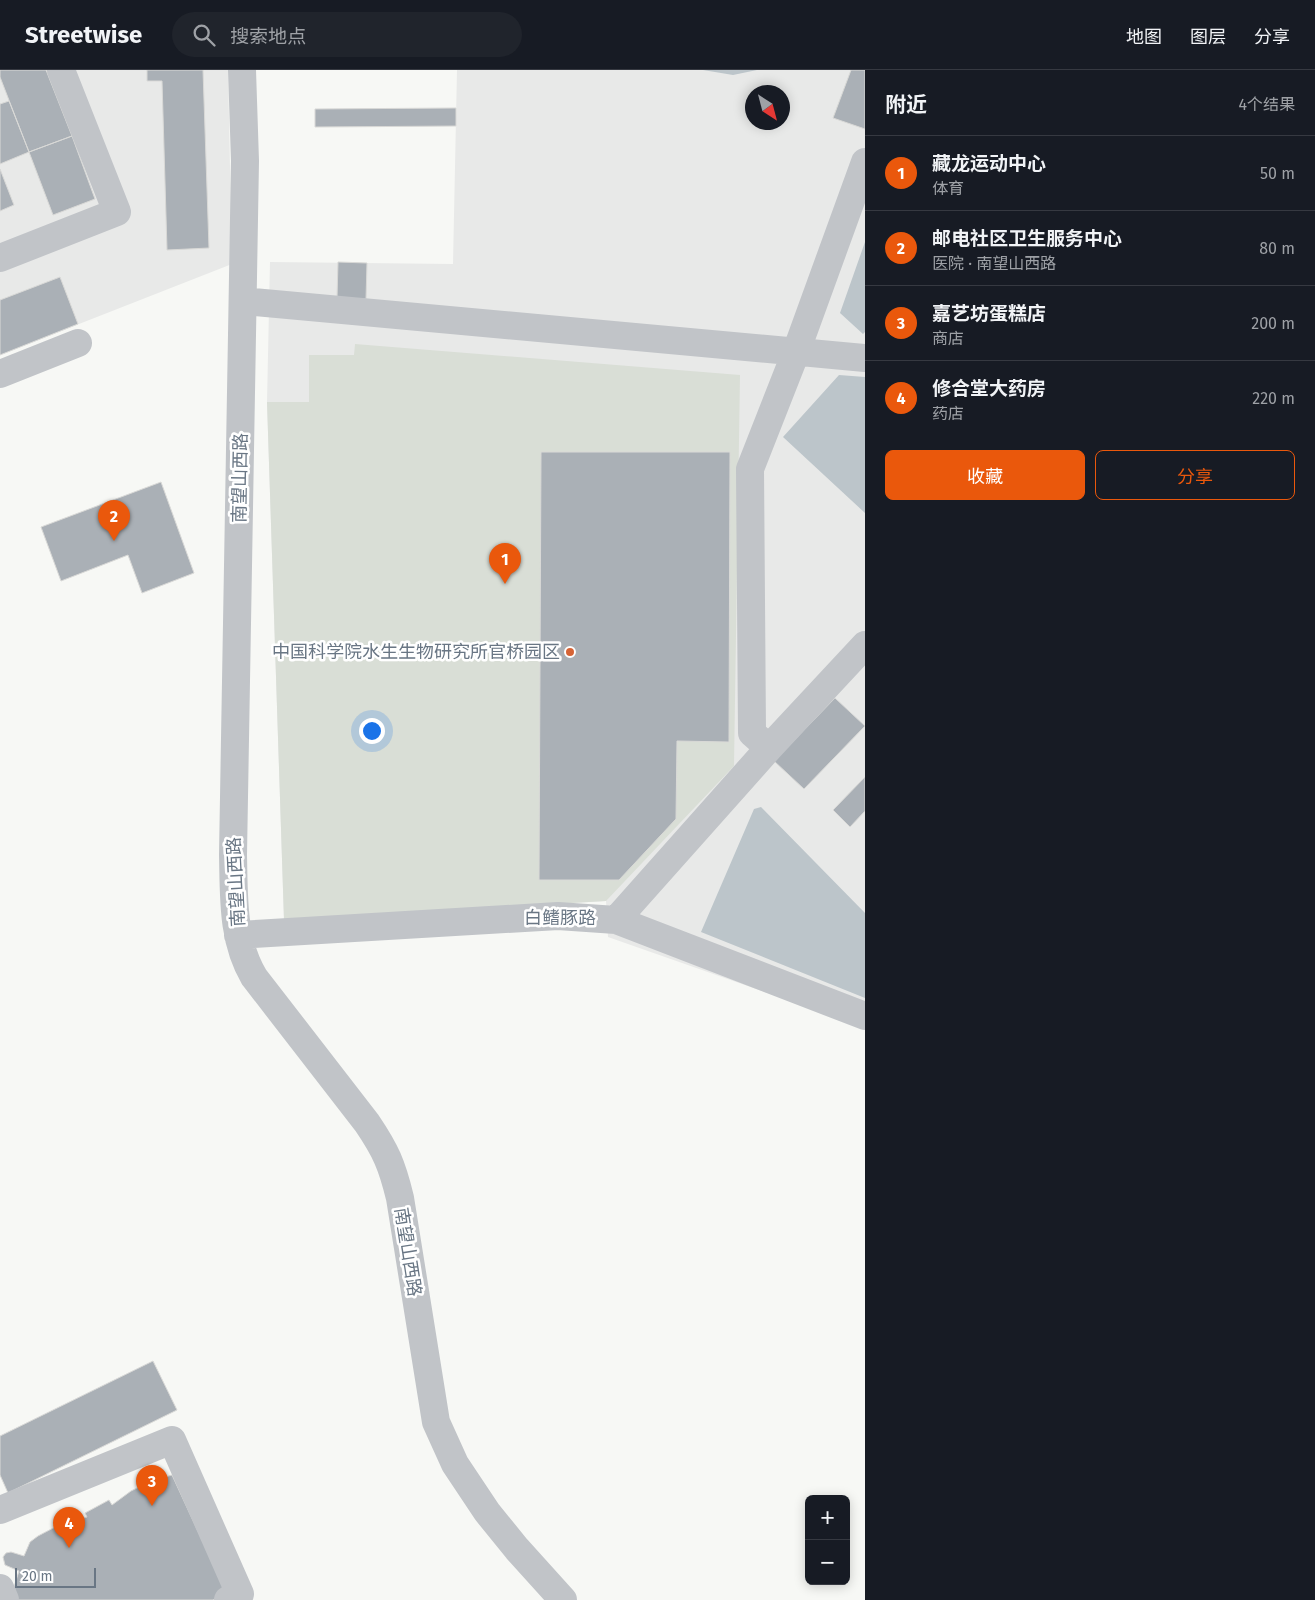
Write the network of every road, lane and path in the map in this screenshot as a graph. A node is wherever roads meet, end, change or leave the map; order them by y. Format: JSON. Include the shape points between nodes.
{"nodes":[{"id":1,"x":61,"y":70,"type":"edge"},
{"id":2,"x":242,"y":70,"type":"edge"},
{"id":3,"x":865,"y":162,"type":"edge"},
{"id":4,"x":0,"y":258,"type":"edge"},
{"id":5,"x":243,"y":301,"type":"junction"},
{"id":6,"x":78,"y":343,"type":"dead end"},
{"id":7,"x":796,"y":352,"type":"junction"},
{"id":8,"x":865,"y":358,"type":"edge"},
{"id":9,"x":0,"y":374,"type":"edge"},
{"id":10,"x":865,"y":645,"type":"edge"},
{"id":11,"x":769,"y":748,"type":"junction"},
{"id":12,"x":616,"y":920,"type":"junction"},
{"id":13,"x":238,"y":935,"type":"junction"},
{"id":14,"x":865,"y":1016,"type":"edge"},
{"id":15,"x":0,"y":1510,"type":"edge"},
{"id":16,"x":0,"y":1588,"type":"edge"},
{"id":17,"x":5,"y":1600,"type":"edge"},
{"id":18,"x":228,"y":1600,"type":"edge"},
{"id":19,"x":564,"y":1600,"type":"edge"}],
"edges":[{"from":1,"to":4,"type":"street","via":[[117,212]]},
{"from":2,"to":5,"type":"street","name":"南望山西路","via":[[245,161]]},
{"from":3,"to":7,"type":"street"},
{"from":5,"to":7,"type":"street"},
{"from":5,"to":13,"type":"street","name":"南望山西路","via":[[232,855]]},
{"from":6,"to":9,"type":"street"},
{"from":7,"to":8,"type":"street"},
{"from":7,"to":11,"type":"street","via":[[750,469],[752,733]]},
{"from":10,"to":11,"type":"street"},
{"from":11,"to":12,"type":"street"},
{"from":12,"to":13,"type":"street","name":"白鳍豚路","via":[[558,916]]},
{"from":12,"to":14,"type":"street","name":"白鳍豚路"},
{"from":13,"to":19,"type":"street","name":"南望山西路","via":[[254,977],[367,1123],[393,1169],[436,1422],[455,1464],[487,1512]]},
{"from":15,"to":18,"type":"street","via":[[172,1440],[240,1594]]},
{"from":16,"to":17,"type":"street"}]}
